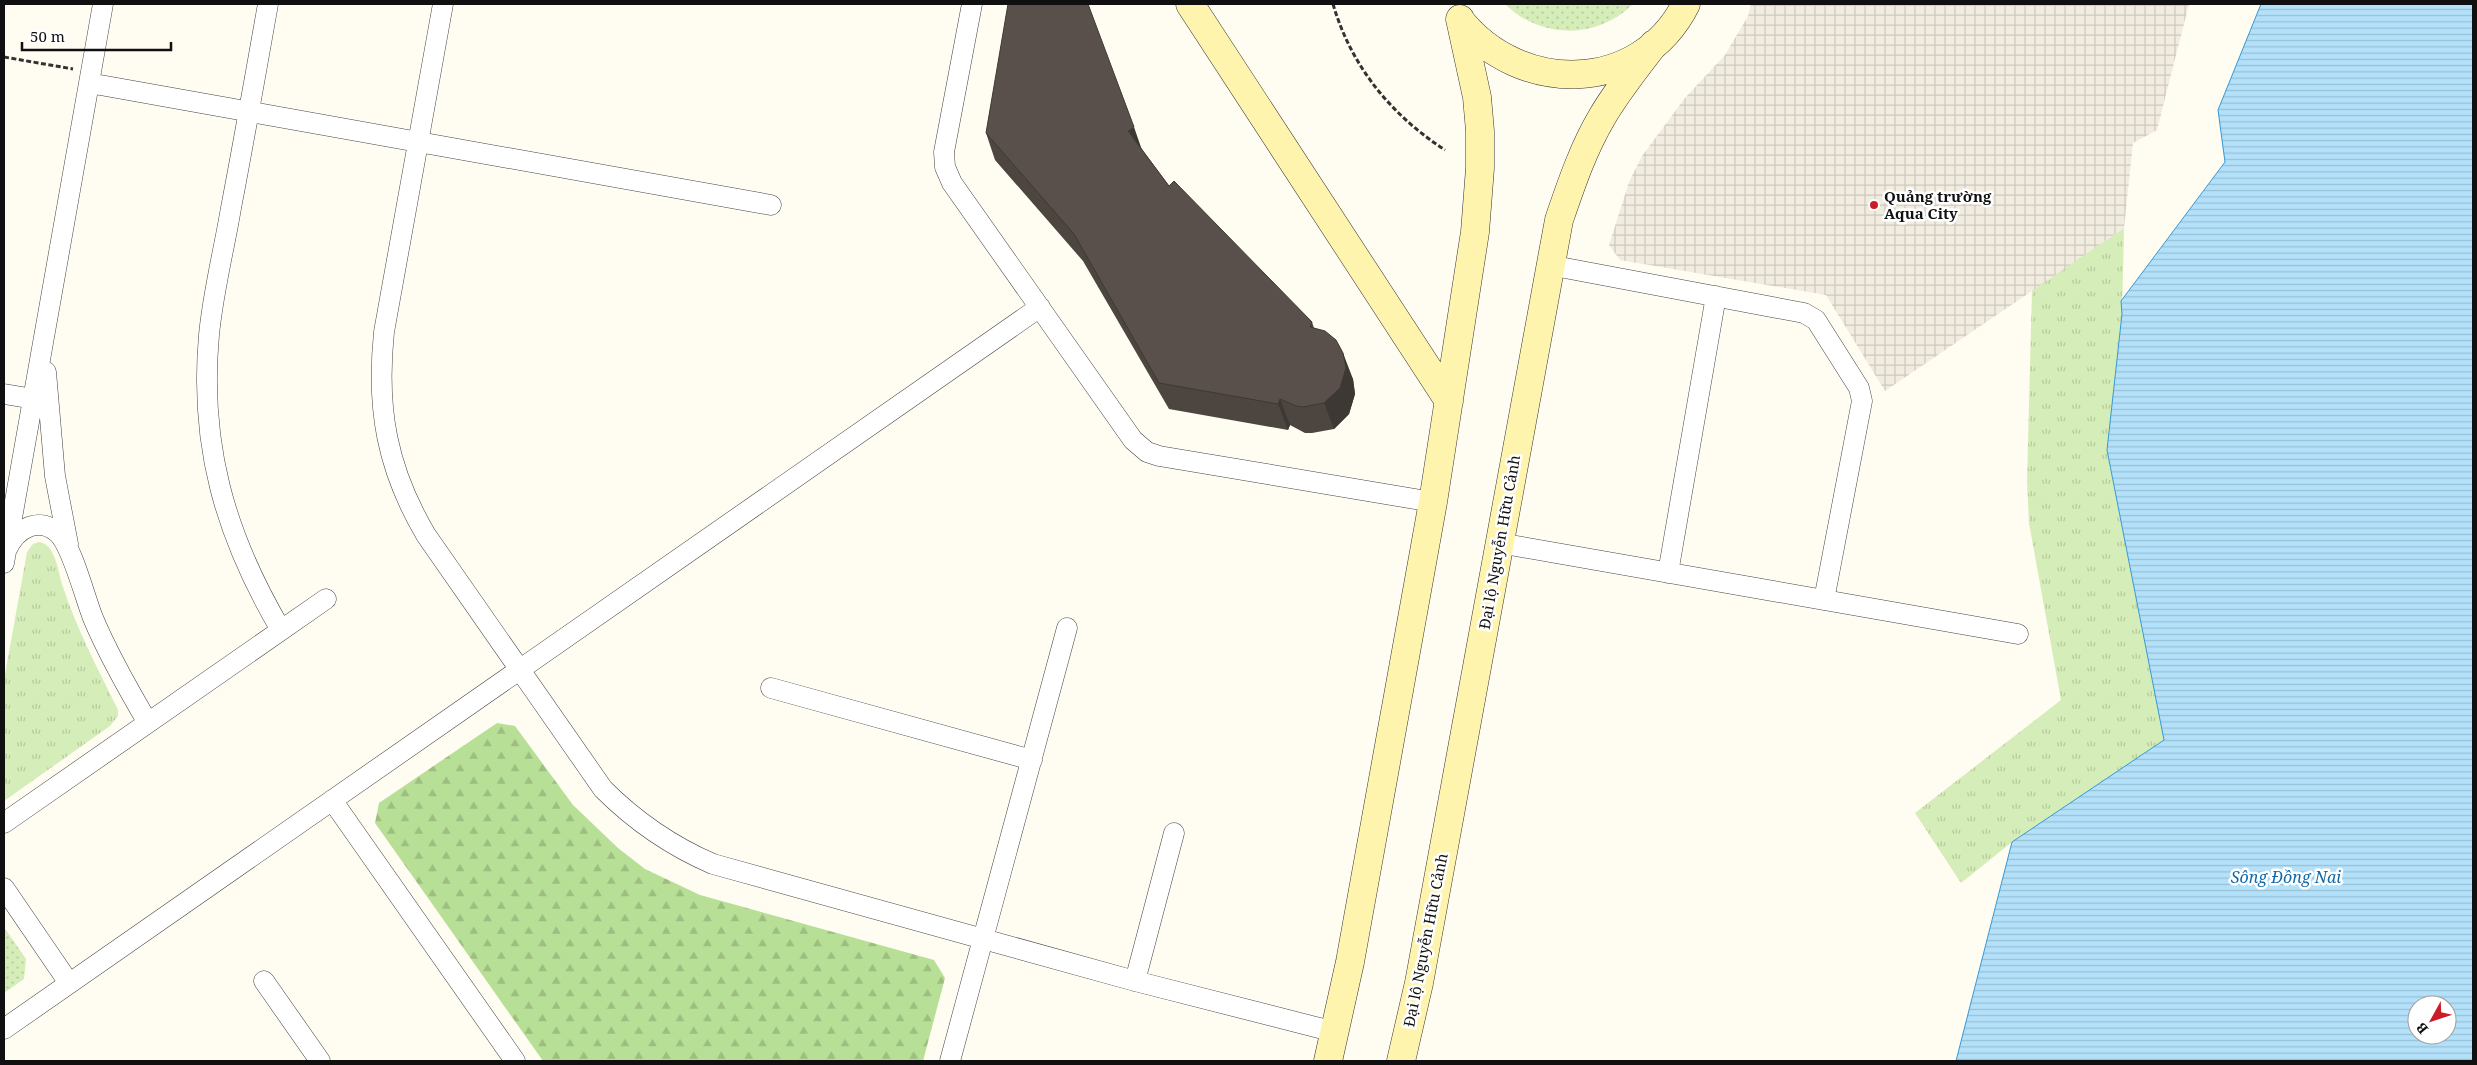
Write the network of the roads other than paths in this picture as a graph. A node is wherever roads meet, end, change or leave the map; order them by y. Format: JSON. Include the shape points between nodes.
{"nodes":[{"id":1,"x":103,"y":4,"type":"edge"},
{"id":2,"x":268,"y":4,"type":"edge"},
{"id":3,"x":443,"y":4,"type":"edge"},
{"id":4,"x":972,"y":4,"type":"edge"},
{"id":5,"x":1190,"y":4,"type":"edge"},
{"id":6,"x":1686,"y":4,"type":"edge"},
{"id":7,"x":1455,"y":12,"type":"edge"},
{"id":8,"x":1654,"y":44,"type":"junction"},
{"id":9,"x":89,"y":83,"type":"junction"},
{"id":10,"x":249,"y":112,"type":"junction"},
{"id":11,"x":418,"y":144,"type":"junction"},
{"id":12,"x":771,"y":205,"type":"dead end"},
{"id":13,"x":1549,"y":265,"type":"junction"},
{"id":14,"x":1716,"y":296,"type":"junction"},
{"id":15,"x":1040,"y":308,"type":"junction"},
{"id":16,"x":4,"y":394,"type":"edge"},
{"id":17,"x":40,"y":400,"type":"junction"},
{"id":18,"x":1448,"y":401,"type":"junction"},
{"id":19,"x":1433,"y":502,"type":"junction"},
{"id":20,"x":1499,"y":543,"type":"junction"},
{"id":21,"x":69,"y":548,"type":"junction"},
{"id":22,"x":5,"y":556,"type":"edge"},
{"id":23,"x":1668,"y":573,"type":"junction"},
{"id":24,"x":326,"y":599,"type":"dead end"},
{"id":25,"x":1824,"y":600,"type":"junction"},
{"id":26,"x":1067,"y":628,"type":"dead end"},
{"id":27,"x":281,"y":630,"type":"junction"},
{"id":28,"x":2018,"y":634,"type":"dead end"},
{"id":29,"x":518,"y":670,"type":"junction"},
{"id":30,"x":771,"y":688,"type":"dead end"},
{"id":31,"x":148,"y":723,"type":"junction"},
{"id":32,"x":1032,"y":760,"type":"junction"},
{"id":33,"x":332,"y":800,"type":"junction"},
{"id":34,"x":4,"y":823,"type":"edge"},
{"id":35,"x":1174,"y":833,"type":"dead end"},
{"id":36,"x":4,"y":888,"type":"edge"},
{"id":37,"x":983,"y":939,"type":"junction"},
{"id":38,"x":264,"y":981,"type":"dead end"},
{"id":39,"x":1134,"y":981,"type":"junction"},
{"id":40,"x":69,"y":983,"type":"junction"},
{"id":41,"x":4,"y":1029,"type":"edge"},
{"id":42,"x":1335,"y":1032,"type":"junction"},
{"id":43,"x":320,"y":1061,"type":"edge"},
{"id":44,"x":515,"y":1061,"type":"edge"},
{"id":45,"x":950,"y":1061,"type":"edge"},
{"id":46,"x":1328,"y":1061,"type":"edge"},
{"id":47,"x":1401,"y":1061,"type":"edge"}],
"edges":[{"from":1,"to":9,"type":"street"},
{"from":2,"to":10,"type":"street"},
{"from":3,"to":11,"type":"street"},
{"from":4,"to":15,"type":"street","via":[[944,152],[945,168],[952,183]]},
{"from":5,"to":18,"type":"main road"},
{"from":6,"to":8,"type":"main road","via":[[1671,27]]},
{"from":7,"to":8,"type":"main road","via":[[1476,38],[1495,53],[1517,64],[1552,74],[1589,74],[1612,68]]},
{"from":7,"to":18,"type":"main road","via":[[1477,98],[1480,168],[1475,232]]},
{"from":8,"to":13,"type":"main road","name":"Đại lộ Nguyễn Hữu Cảnh","via":[[1622,86],[1587,146],[1559,220]]},
{"from":9,"to":10,"type":"street"},
{"from":9,"to":17,"type":"street","via":[[45,329]]},
{"from":10,"to":11,"type":"street"},
{"from":10,"to":27,"type":"street","via":[[209,335],[208,412],[215,466],[227,516],[257,589]]},
{"from":11,"to":12,"type":"street"},
{"from":11,"to":29,"type":"street","via":[[381,358],[383,418],[388,450],[410,508],[426,536]]},
{"from":13,"to":14,"type":"street"},
{"from":13,"to":20,"type":"main road","name":"Đại lộ Nguyễn Hữu Cảnh"},
{"from":14,"to":23,"type":"street"},
{"from":14,"to":25,"type":"street","via":[[1811,315],[1861,394]]},
{"from":15,"to":19,"type":"street","via":[[1133,440],[1147,452]]},
{"from":15,"to":29,"type":"street"},
{"from":16,"to":17,"type":"street"},
{"from":17,"to":21,"type":"street"},
{"from":17,"to":22,"type":"street"},
{"from":18,"to":19,"type":"main road"},
{"from":19,"to":42,"type":"main road"},
{"from":20,"to":23,"type":"street"},
{"from":20,"to":47,"type":"main road","name":"Đại lộ Nguyễn Hữu Cảnh","via":[[1419,983]]},
{"from":21,"to":22,"type":"street","via":[[58,533],[35,524],[16,535]]},
{"from":21,"to":31,"type":"street","via":[[97,626]]},
{"from":23,"to":25,"type":"street"},
{"from":24,"to":27,"type":"street"},
{"from":25,"to":28,"type":"street"},
{"from":26,"to":32,"type":"street"},
{"from":27,"to":31,"type":"street"},
{"from":29,"to":33,"type":"street"},
{"from":29,"to":37,"type":"street","via":[[603,789],[634,818],[676,847],[730,870]]},
{"from":30,"to":32,"type":"street"},
{"from":31,"to":34,"type":"street"},
{"from":32,"to":37,"type":"street"},
{"from":33,"to":40,"type":"street"},
{"from":33,"to":44,"type":"street"},
{"from":35,"to":39,"type":"street"},
{"from":36,"to":40,"type":"street"},
{"from":37,"to":39,"type":"street"},
{"from":37,"to":45,"type":"street"},
{"from":38,"to":43,"type":"street"},
{"from":39,"to":42,"type":"street"},
{"from":40,"to":41,"type":"street"},
{"from":42,"to":46,"type":"main road"}]}
